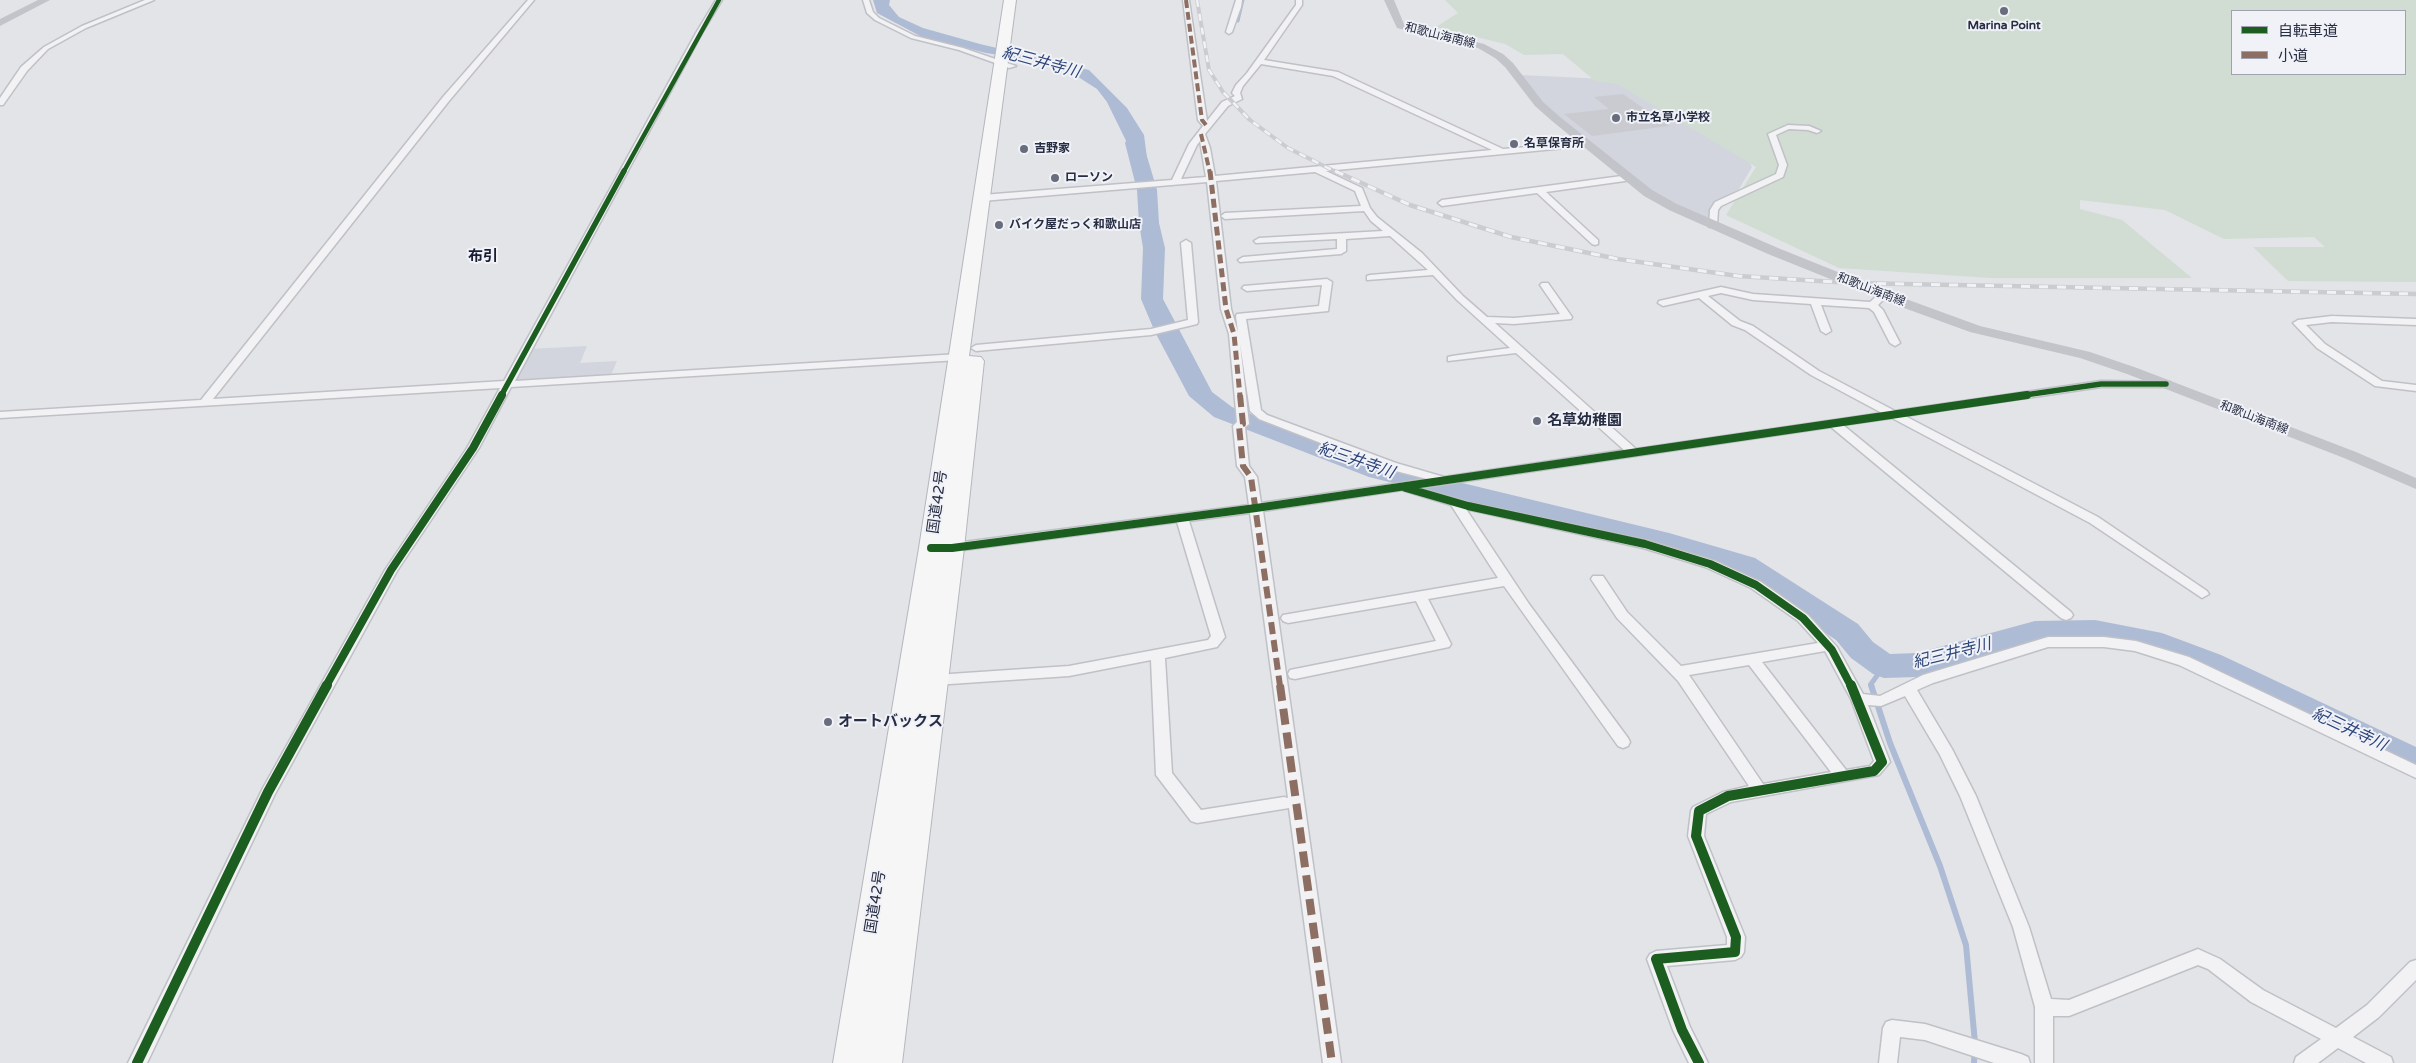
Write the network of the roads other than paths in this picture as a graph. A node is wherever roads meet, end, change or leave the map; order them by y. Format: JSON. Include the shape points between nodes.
{"nodes":[{"id":1,"x":45,"y":0,"type":"edge"},
{"id":2,"x":151,"y":0,"type":"edge"},
{"id":3,"x":531,"y":0,"type":"edge"},
{"id":4,"x":719,"y":0,"type":"edge"},
{"id":5,"x":866,"y":0,"type":"edge"},
{"id":6,"x":1010,"y":0,"type":"edge"},
{"id":7,"x":1020,"y":0,"type":"edge"},
{"id":8,"x":1186,"y":0,"type":"edge"},
{"id":9,"x":1239,"y":0,"type":"edge"},
{"id":10,"x":1299,"y":0,"type":"edge"},
{"id":11,"x":1389,"y":0,"type":"edge"},
{"id":12,"x":0,"y":23,"type":"edge"},
{"id":13,"x":1229,"y":32,"type":"dead end"},
{"id":14,"x":1007,"y":57,"type":"junction"},
{"id":15,"x":1258,"y":61,"type":"junction"},
{"id":16,"x":0,"y":103,"type":"edge"},
{"id":17,"x":1206,"y":125,"type":"junction"},
{"id":18,"x":1817,"y":131,"type":"dead end"},
{"id":19,"x":1201,"y":134,"type":"junction"},
{"id":20,"x":1586,"y":144,"type":"junction"},
{"id":21,"x":1502,"y":152,"type":"junction"},
{"id":22,"x":1316,"y":169,"type":"junction"},
{"id":23,"x":1629,"y":178,"type":"junction"},
{"id":24,"x":1210,"y":179,"type":"junction"},
{"id":25,"x":1175,"y":182,"type":"junction"},
{"id":26,"x":1539,"y":190,"type":"junction"},
{"id":27,"x":989,"y":197,"type":"junction"},
{"id":28,"x":1442,"y":204,"type":"dead end"},
{"id":29,"x":1366,"y":208,"type":"junction"},
{"id":30,"x":1225,"y":216,"type":"dead end"},
{"id":31,"x":1712,"y":225,"type":"junction"},
{"id":32,"x":1394,"y":233,"type":"junction"},
{"id":33,"x":1342,"y":237,"type":"junction"},
{"id":34,"x":1259,"y":241,"type":"dead end"},
{"id":35,"x":1595,"y":242,"type":"dead end"},
{"id":36,"x":1186,"y":243,"type":"dead end"},
{"id":37,"x":1243,"y":260,"type":"dead end"},
{"id":38,"x":1435,"y":272,"type":"junction"},
{"id":39,"x":1370,"y":278,"type":"dead end"},
{"id":40,"x":1545,"y":285,"type":"dead end"},
{"id":41,"x":1247,"y":288,"type":"dead end"},
{"id":42,"x":1701,"y":295,"type":"junction"},
{"id":43,"x":1883,"y":295,"type":"junction"},
{"id":44,"x":1815,"y":301,"type":"junction"},
{"id":45,"x":1663,"y":303,"type":"dead end"},
{"id":46,"x":1872,"y":305,"type":"junction"},
{"id":47,"x":1485,"y":320,"type":"junction"},
{"id":48,"x":2416,"y":322,"type":"edge"},
{"id":49,"x":1826,"y":331,"type":"dead end"},
{"id":50,"x":1895,"y":343,"type":"dead end"},
{"id":51,"x":1518,"y":350,"type":"junction"},
{"id":52,"x":967,"y":353,"type":"junction"},
{"id":53,"x":1452,"y":359,"type":"dead end"},
{"id":54,"x":506,"y":384,"type":"junction"},
{"id":55,"x":2166,"y":384,"type":"junction"},
{"id":56,"x":2416,"y":388,"type":"edge"},
{"id":57,"x":205,"y":402,"type":"junction"},
{"id":58,"x":1892,"y":414,"type":"junction"},
{"id":59,"x":0,"y":415,"type":"edge"},
{"id":60,"x":1833,"y":423,"type":"junction"},
{"id":61,"x":1633,"y":452,"type":"junction"},
{"id":62,"x":1443,"y":480,"type":"junction"},
{"id":63,"x":2416,"y":484,"type":"edge"},
{"id":64,"x":1407,"y":486,"type":"junction"},
{"id":65,"x":1454,"y":502,"type":"junction"},
{"id":66,"x":1256,"y":508,"type":"junction"},
{"id":67,"x":1182,"y":518,"type":"junction"},
{"id":68,"x":942,"y":548,"type":"junction"},
{"id":69,"x":1598,"y":579,"type":"dead end"},
{"id":70,"x":1507,"y":581,"type":"junction"},
{"id":71,"x":2202,"y":594,"type":"dead end"},
{"id":72,"x":1420,"y":596,"type":"junction"},
{"id":73,"x":2066,"y":615,"type":"dead end"},
{"id":74,"x":1288,"y":618,"type":"dead end"},
{"id":75,"x":1828,"y":646,"type":"junction"},
{"id":76,"x":1158,"y":654,"type":"junction"},
{"id":77,"x":1752,"y":658,"type":"junction"},
{"id":78,"x":1678,"y":672,"type":"junction"},
{"id":79,"x":1295,"y":674,"type":"dead end"},
{"id":80,"x":935,"y":680,"type":"junction"},
{"id":81,"x":1908,"y":688,"type":"junction"},
{"id":82,"x":1861,"y":700,"type":"junction"},
{"id":83,"x":1623,"y":742,"type":"dead end"},
{"id":84,"x":2416,"y":772,"type":"edge"},
{"id":85,"x":1842,"y":776,"type":"junction"},
{"id":86,"x":1760,"y":791,"type":"junction"},
{"id":87,"x":1284,"y":803,"type":"dead end"},
{"id":88,"x":2416,"y":968,"type":"edge"},
{"id":89,"x":2044,"y":1007,"type":"junction"},
{"id":90,"x":2336,"y":1037,"type":"junction"},
{"id":91,"x":137,"y":1063,"type":"edge"},
{"id":92,"x":850,"y":1063,"type":"edge"},
{"id":93,"x":884,"y":1063,"type":"edge"},
{"id":94,"x":1332,"y":1063,"type":"edge"},
{"id":95,"x":1699,"y":1063,"type":"edge"},
{"id":96,"x":1888,"y":1063,"type":"edge"},
{"id":97,"x":2021,"y":1063,"type":"edge"},
{"id":98,"x":2044,"y":1063,"type":"edge"},
{"id":99,"x":2303,"y":1063,"type":"edge"},
{"id":100,"x":2384,"y":1063,"type":"edge"}],
"edges":[{"from":1,"to":12,"type":"main road"},
{"from":2,"to":16,"type":"street","via":[[84,27],[46,48],[24,69]]},
{"from":3,"to":57,"type":"street","via":[[446,99]]},
{"from":4,"to":54,"type":"street"},
{"from":5,"to":14,"type":"street","via":[[870,13],[877,19],[913,37]]},
{"from":6,"to":14,"type":"highway","name":"国道42号"},
{"from":7,"to":14,"type":"highway","name":"国道42号"},
{"from":8,"to":17,"type":"street","via":[[1202,120]]},
{"from":9,"to":13,"type":"street"},
{"from":10,"to":15,"type":"street","via":[[1299,5]]},
{"from":11,"to":20,"type":"main road","name":"和歌山海南線","via":[[1400,26],[1482,46],[1499,56],[1539,104]]},
{"from":14,"to":27,"type":"highway","name":"国道42号"},
{"from":15,"to":17,"type":"street","via":[[1240,85],[1236,93],[1239,97],[1225,104]]},
{"from":15,"to":21,"type":"street","via":[[1335,74]]},
{"from":17,"to":19,"type":"street"},
{"from":18,"to":31,"type":"street","via":[[1788,127],[1772,134],[1783,165],[1780,175],[1718,204]]},
{"from":19,"to":24,"type":"street"},
{"from":19,"to":25,"type":"street"},
{"from":20,"to":21,"type":"street"},
{"from":20,"to":23,"type":"main road","name":"和歌山海南線"},
{"from":21,"to":22,"type":"street"},
{"from":22,"to":24,"type":"street"},
{"from":22,"to":29,"type":"street","via":[[1359,190]]},
{"from":23,"to":26,"type":"street"},
{"from":23,"to":31,"type":"main road","name":"和歌山海南線","via":[[1673,207]]},
{"from":24,"to":25,"type":"street"},
{"from":24,"to":66,"type":"street","via":[[1226,309],[1234,334],[1243,466],[1251,477]]},
{"from":25,"to":27,"type":"street"},
{"from":26,"to":28,"type":"street"},
{"from":26,"to":35,"type":"street"},
{"from":27,"to":52,"type":"highway","name":"国道42号"},
{"from":29,"to":30,"type":"street"},
{"from":29,"to":32,"type":"street","via":[[1374,219]]},
{"from":31,"to":43,"type":"main road","name":"和歌山海南線"},
{"from":32,"to":33,"type":"street"},
{"from":32,"to":38,"type":"street"},
{"from":33,"to":34,"type":"street"},
{"from":33,"to":37,"type":"street","via":[[1341,251]]},
{"from":36,"to":52,"type":"street","via":[[1193,322],[1151,332]]},
{"from":38,"to":39,"type":"street"},
{"from":38,"to":47,"type":"street"},
{"from":40,"to":47,"type":"street","via":[[1566,316]]},
{"from":41,"to":62,"type":"street","via":[[1327,282],[1324,309],[1241,316],[1256,411],[1263,417],[1392,466]]},
{"from":42,"to":44,"type":"street","via":[[1721,290],[1753,297]]},
{"from":42,"to":45,"type":"street"},
{"from":42,"to":58,"type":"street","via":[[1736,323],[1749,328],[1808,368]]},
{"from":43,"to":46,"type":"street"},
{"from":43,"to":55,"type":"main road","name":"和歌山海南線","via":[[1975,329],[2085,355]]},
{"from":44,"to":46,"type":"street"},
{"from":44,"to":49,"type":"street"},
{"from":46,"to":50,"type":"street","via":[[1878,310]]},
{"from":47,"to":51,"type":"street"},
{"from":48,"to":56,"type":"street","via":[[2332,319],[2298,323],[2321,346],[2379,384]]},
{"from":51,"to":53,"type":"street"},
{"from":51,"to":61,"type":"street"},
{"from":52,"to":54,"type":"street"},
{"from":52,"to":68,"type":"highway","name":"国道42号"},
{"from":54,"to":57,"type":"street"},
{"from":54,"to":91,"type":"street","via":[[473,448],[391,570],[268,792]]},
{"from":55,"to":58,"type":"street","via":[[2101,384]]},
{"from":55,"to":63,"type":"main road","name":"和歌山海南線"},
{"from":57,"to":59,"type":"street"},
{"from":58,"to":60,"type":"street"},
{"from":58,"to":71,"type":"street","via":[[2094,520]]},
{"from":60,"to":61,"type":"street"},
{"from":60,"to":73,"type":"street"},
{"from":61,"to":62,"type":"street"},
{"from":62,"to":64,"type":"street"},
{"from":64,"to":65,"type":"street"},
{"from":64,"to":66,"type":"street"},
{"from":65,"to":70,"type":"street"},
{"from":65,"to":75,"type":"street","via":[[1645,544],[1710,564],[1756,584],[1803,618]]},
{"from":66,"to":67,"type":"street"},
{"from":66,"to":94,"type":"street"},
{"from":67,"to":68,"type":"street"},
{"from":67,"to":76,"type":"street","via":[[1218,637],[1212,644]]},
{"from":68,"to":80,"type":"highway","name":"国道42号"},
{"from":68,"to":92,"type":"highway","name":"国道42号"},
{"from":69,"to":78,"type":"street","via":[[1622,616]]},
{"from":70,"to":72,"type":"street"},
{"from":70,"to":83,"type":"street"},
{"from":72,"to":74,"type":"street"},
{"from":72,"to":79,"type":"street","via":[[1444,644]]},
{"from":75,"to":77,"type":"street"},
{"from":75,"to":82,"type":"street"},
{"from":76,"to":80,"type":"street","via":[[1069,671]]},
{"from":76,"to":87,"type":"street","via":[[1164,775],[1197,817]]},
{"from":77,"to":78,"type":"street"},
{"from":77,"to":85,"type":"street"},
{"from":78,"to":86,"type":"street"},
{"from":80,"to":93,"type":"highway","name":"国道42号"},
{"from":81,"to":82,"type":"street","via":[[1881,700]]},
{"from":81,"to":84,"type":"street","via":[[2048,642],[2104,642],[2136,646],[2184,661]]},
{"from":81,"to":89,"type":"street","via":[[1947,753],[1968,796],[2021,927]]},
{"from":82,"to":85,"type":"street","via":[[1882,762],[1874,771]]},
{"from":85,"to":86,"type":"street"},
{"from":86,"to":95,"type":"street","via":[[1728,796],[1699,811],[1696,836],[1736,937],[1736,952],[1656,960],[1682,1030]]},
{"from":88,"to":90,"type":"street","via":[[2374,1011]]},
{"from":89,"to":90,"type":"street","via":[[2069,1008],[2198,958],[2214,964],[2257,996]]},
{"from":89,"to":98,"type":"street"},
{"from":90,"to":99,"type":"street"},
{"from":90,"to":100,"type":"street"},
{"from":96,"to":97,"type":"street","via":[[1892,1028],[1925,1032]]}]}
